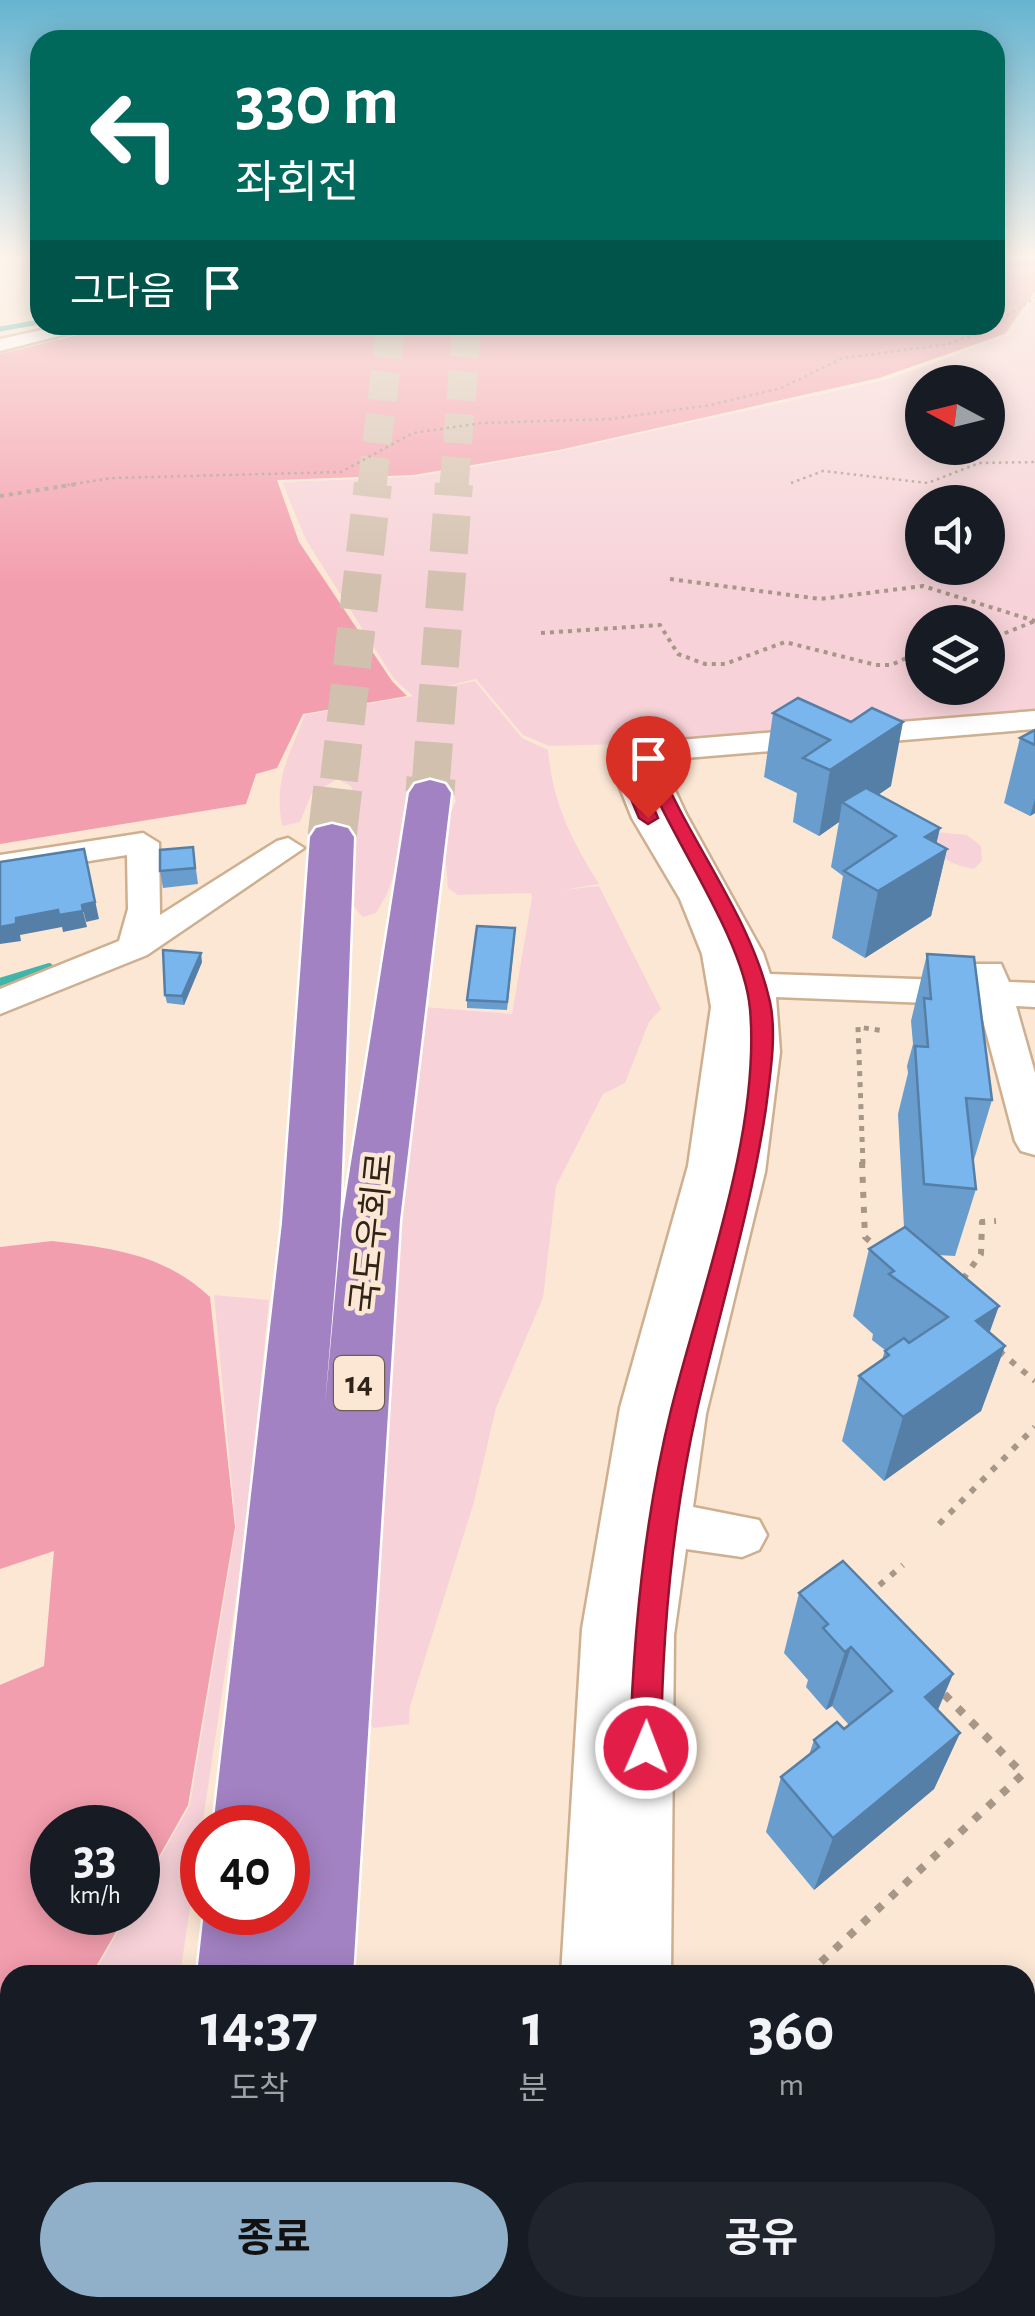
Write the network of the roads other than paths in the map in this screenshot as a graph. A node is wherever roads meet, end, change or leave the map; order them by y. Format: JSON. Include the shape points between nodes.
{"nodes":[{"id":1,"x":1035,"y":720,"type":"edge"},
{"id":2,"x":643,"y":752,"type":"dead end"},
{"id":3,"x":430,"y":793,"type":"tunnel mouth"},
{"id":4,"x":310,"y":842,"type":"joint"},
{"id":5,"x":0,"y":865,"type":"edge"},
{"id":6,"x":137,"y":940,"type":"junction"},
{"id":7,"x":0,"y":972,"type":"edge"},
{"id":8,"x":1035,"y":995,"type":"edge"},
{"id":9,"x":1004,"y":999,"type":"edge"},
{"id":10,"x":0,"y":1002,"type":"edge"},
{"id":11,"x":746,"y":1007,"type":"junction"},
{"id":12,"x":1035,"y":1141,"type":"edge"},
{"id":13,"x":646,"y":1522,"type":"junction"},
{"id":14,"x":742,"y":1535,"type":"dead end"},
{"id":15,"x":254,"y":1805,"type":"edge"},
{"id":16,"x":242,"y":1935,"type":"edge"},
{"id":17,"x":239,"y":1965,"type":"edge"},
{"id":18,"x":313,"y":1965,"type":"edge"},
{"id":19,"x":592,"y":1965,"type":"edge"},
{"id":20,"x":641,"y":1965,"type":"edge"}],
"edges":[{"from":1,"to":2,"type":"street"},
{"from":3,"to":18,"type":"highway","name":"국도우회로","number":"14","via":[[372,1220]]},
{"from":4,"to":6,"type":"street"},
{"from":4,"to":15,"type":"highway","name":"국도우회로","number":"14","via":[[311,1223]]},
{"from":5,"to":6,"type":"street","via":[[144,844],[145,909]]},
{"from":6,"to":7,"type":"street"},
{"from":6,"to":10,"type":"street"},
{"from":8,"to":9,"type":"street"},
{"from":9,"to":11,"type":"street"},
{"from":9,"to":11,"type":"street","via":[[823,1006],[777,1026]]},
{"from":9,"to":12,"type":"street"},
{"from":11,"to":11,"type":"street","via":[[746,953],[650,764],[631,761],[626,768],[648,818],[697,899]]},
{"from":11,"to":13,"type":"street","via":[[643,1408]]},
{"from":13,"to":14,"type":"street"},
{"from":13,"to":19,"type":"street","via":[[608,1629]]},
{"from":13,"to":20,"type":"street"},
{"from":16,"to":17,"type":"highway"}]}
